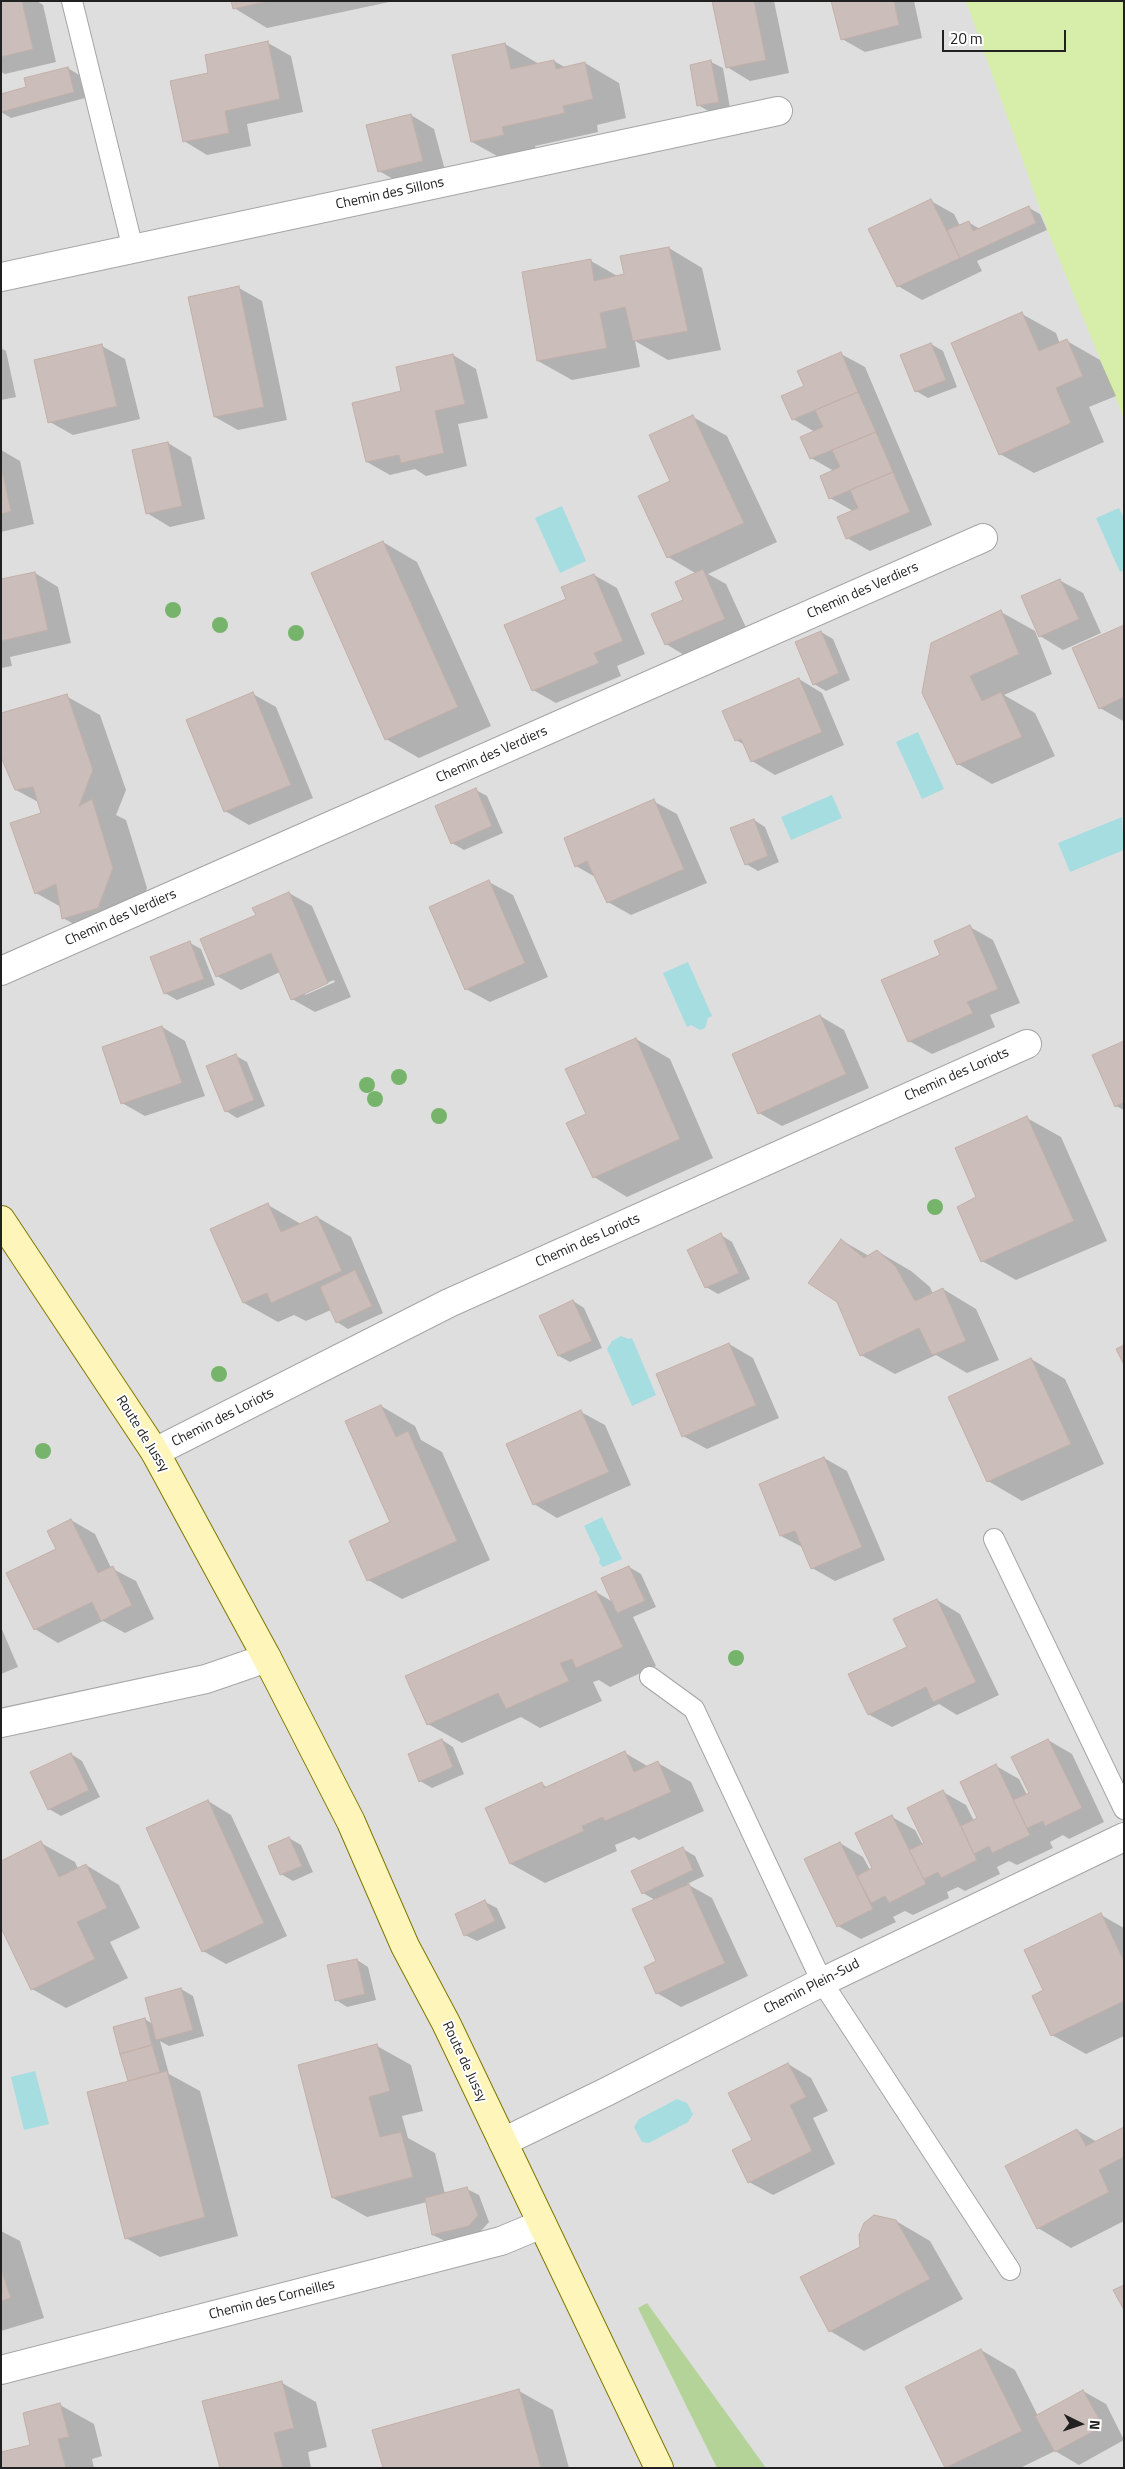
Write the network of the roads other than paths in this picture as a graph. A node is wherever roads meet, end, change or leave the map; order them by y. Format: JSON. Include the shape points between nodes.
{"nodes":[{"id":1,"x":72,"y":1,"type":"edge"},
{"id":2,"x":778,"y":111,"type":"dead end"},
{"id":3,"x":133,"y":249,"type":"junction"},
{"id":4,"x":1,"y":277,"type":"edge"},
{"id":5,"x":983,"y":538,"type":"dead end"},
{"id":6,"x":1,"y":971,"type":"edge"},
{"id":7,"x":1027,"y":1044,"type":"dead end"},
{"id":8,"x":1,"y":1220,"type":"edge"},
{"id":9,"x":155,"y":1452,"type":"junction"},
{"id":10,"x":994,"y":1539,"type":"dead end"},
{"id":11,"x":267,"y":1658,"type":"junction"},
{"id":12,"x":650,"y":1677,"type":"dead end"},
{"id":13,"x":1,"y":1723,"type":"edge"},
{"id":14,"x":1124,"y":1809,"type":"edge"},
{"id":15,"x":1124,"y":1837,"type":"edge"},
{"id":16,"x":822,"y":1982,"type":"junction"},
{"id":17,"x":503,"y":2142,"type":"junction"},
{"id":18,"x":542,"y":2224,"type":"junction"},
{"id":19,"x":1010,"y":2270,"type":"dead end"},
{"id":20,"x":1,"y":2370,"type":"edge"},
{"id":21,"x":659,"y":2468,"type":"edge"}],
"edges":[{"from":1,"to":3,"type":"lane"},
{"from":2,"to":3,"type":"street","name":"Chemin des Sillons"},
{"from":3,"to":4,"type":"street","name":"Chemin des Sillons"},
{"from":5,"to":6,"type":"street","name":"Chemin des Verdiers"},
{"from":7,"to":9,"type":"street","name":"Chemin des Loriots","via":[[449,1303]]},
{"from":8,"to":9,"type":"main road","name":"Route de Jussy"},
{"from":9,"to":11,"type":"main road","name":"Route de Jussy"},
{"from":10,"to":14,"type":"lane"},
{"from":11,"to":13,"type":"street","via":[[206,1679]]},
{"from":11,"to":17,"type":"main road","name":"Route de Jussy","via":[[351,1822],[405,1946]]},
{"from":12,"to":16,"type":"lane","via":[[694,1709]]},
{"from":15,"to":16,"type":"street","name":"Chemin Plein-Sud"},
{"from":16,"to":17,"type":"street","name":"Chemin Plein-Sud"},
{"from":16,"to":19,"type":"lane"},
{"from":17,"to":18,"type":"main road","name":"Route de Jussy"},
{"from":18,"to":20,"type":"street","name":"Chemin des Corneilles","via":[[501,2241]]},
{"from":18,"to":21,"type":"main road","name":"Route de Jussy"}]}
